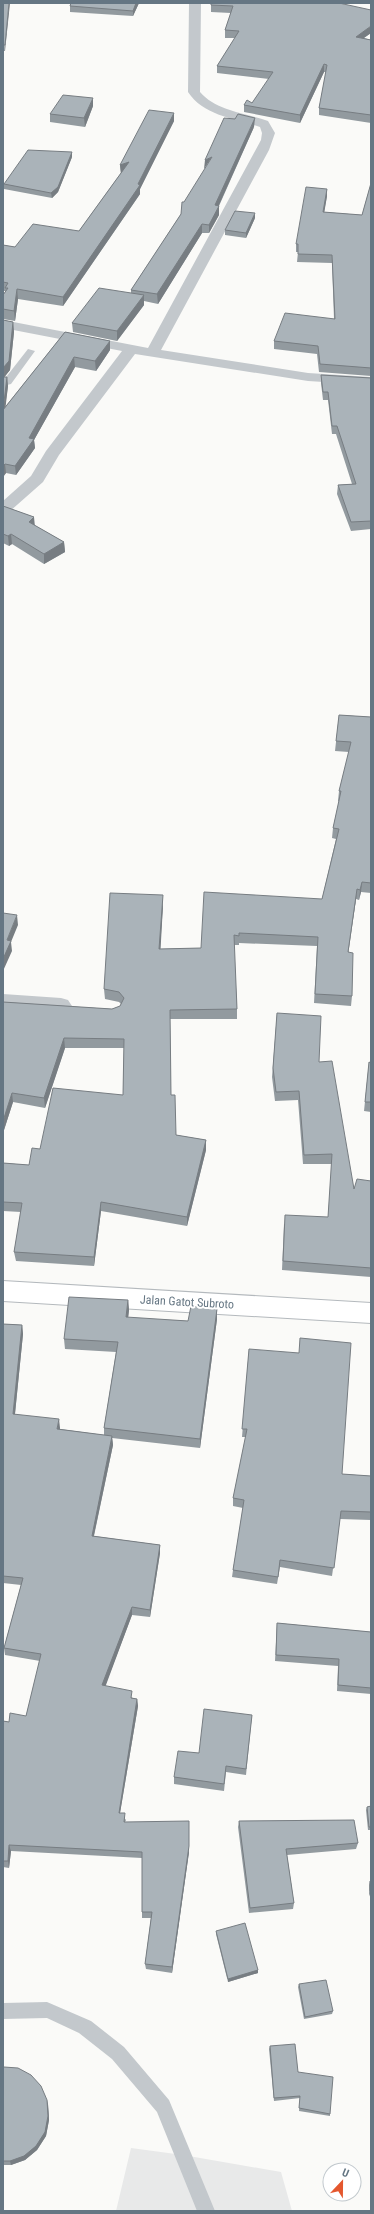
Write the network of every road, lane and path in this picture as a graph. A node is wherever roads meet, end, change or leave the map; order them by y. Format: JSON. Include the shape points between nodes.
{"nodes":[{"id":1,"x":195,"y":3,"type":"edge"},
{"id":2,"x":3,"y":324,"type":"edge"},
{"id":3,"x":131,"y":349,"type":"junction"},
{"id":4,"x":31,"y":351,"type":"dead end"},
{"id":5,"x":152,"y":353,"type":"junction"},
{"id":6,"x":371,"y":381,"type":"edge"},
{"id":7,"x":3,"y":384,"type":"edge"},
{"id":8,"x":3,"y":509,"type":"edge"},
{"id":9,"x":3,"y":1002,"type":"edge"},
{"id":10,"x":81,"y":1007,"type":"edge"},
{"id":11,"x":3,"y":1291,"type":"edge"},
{"id":12,"x":371,"y":1313,"type":"edge"},
{"id":13,"x":3,"y":2011,"type":"edge"},
{"id":14,"x":206,"y":2211,"type":"edge"}],
"edges":[{"from":1,"to":5,"type":"street","via":[[194,92],[198,99],[213,107],[264,124],[269,132],[263,150]]},
{"from":2,"to":3,"type":"street"},
{"from":3,"to":5,"type":"street"},
{"from":3,"to":8,"type":"street","via":[[52,454],[37,478]]},
{"from":4,"to":7,"type":"lane","via":[[8,382]]},
{"from":5,"to":6,"type":"street","via":[[308,377]]},
{"from":9,"to":10,"type":"street"},
{"from":11,"to":12,"type":"highway","name":"Jalan Gatot Subroto"},
{"from":13,"to":14,"type":"lane","via":[[47,2010],[85,2027],[118,2053],[163,2106]]}]}
